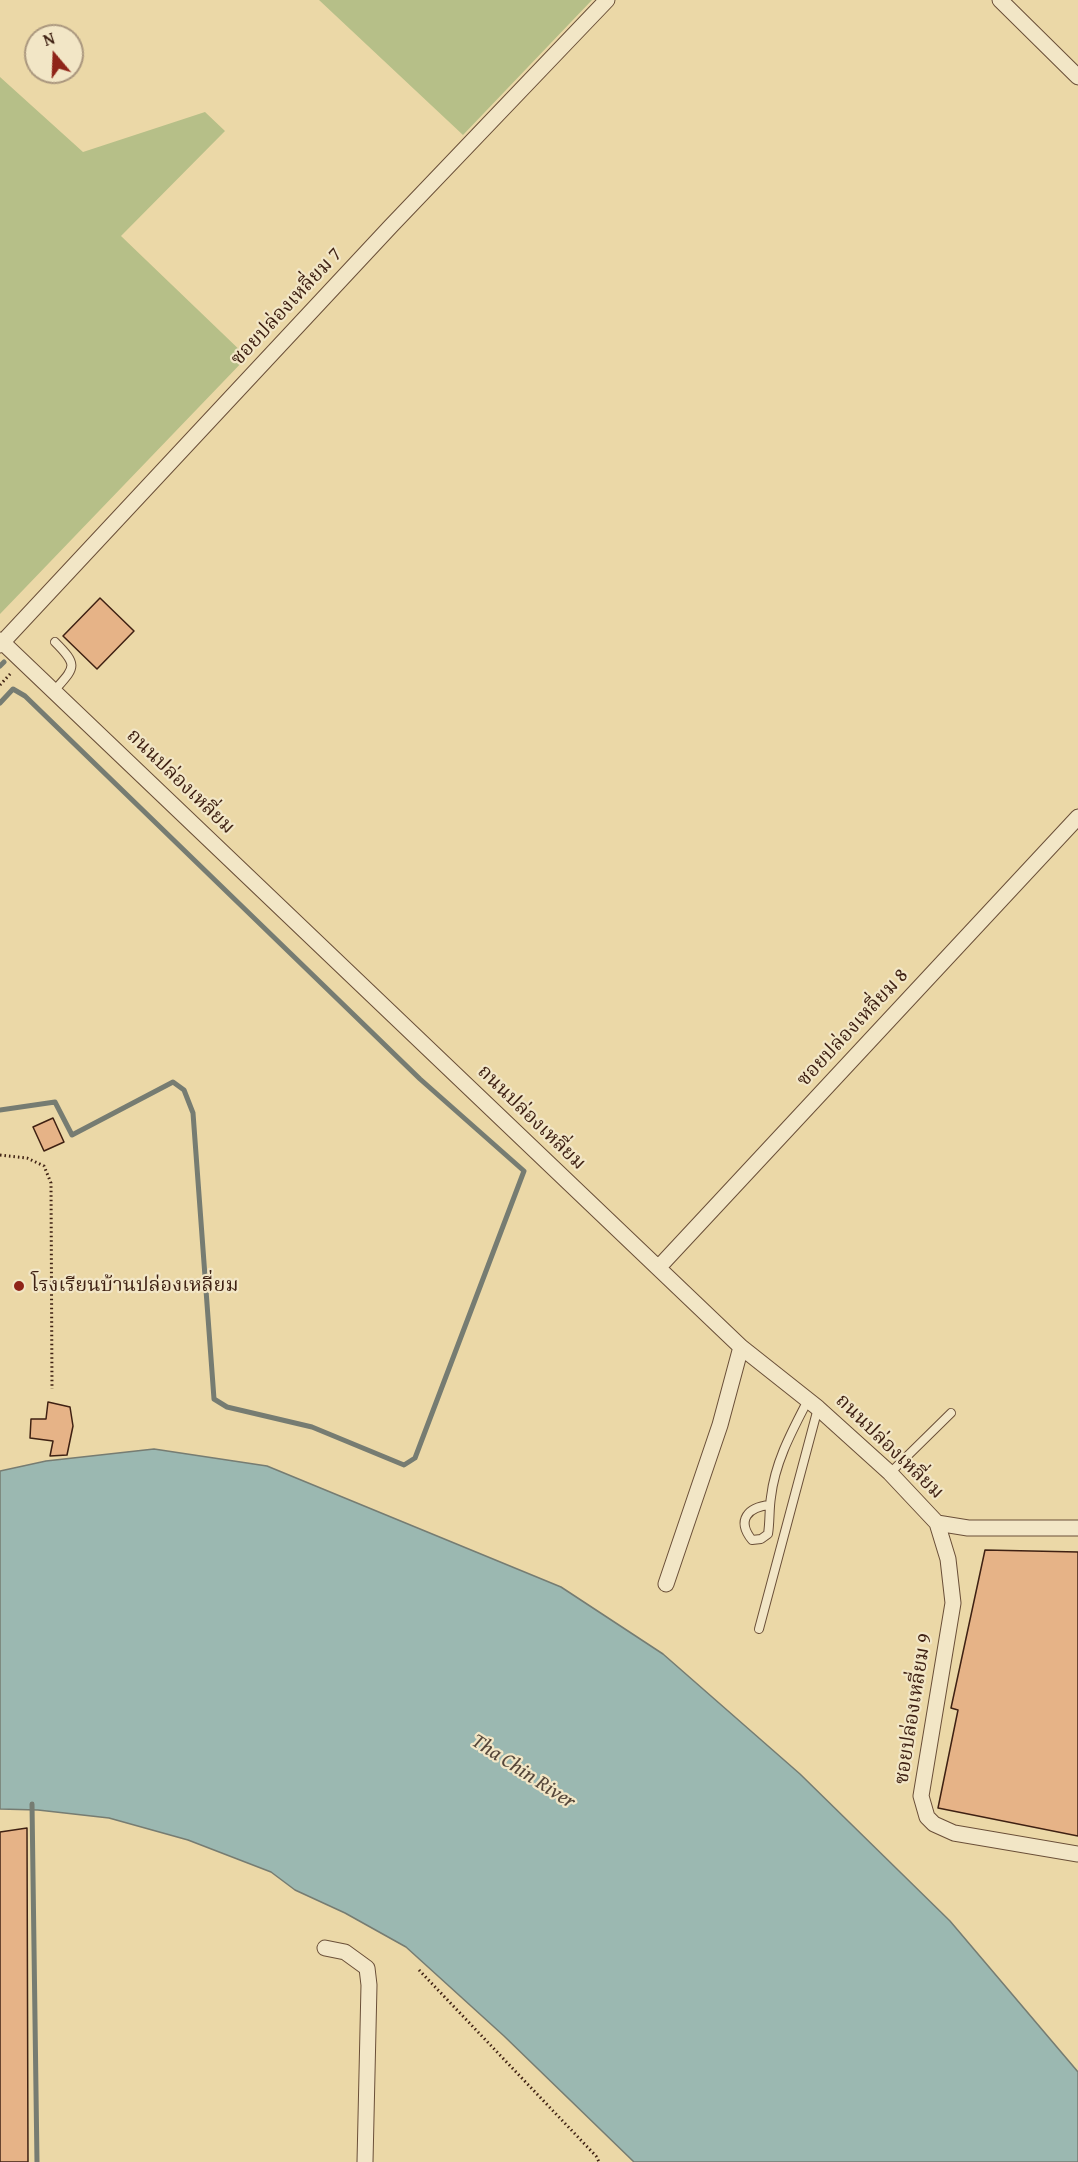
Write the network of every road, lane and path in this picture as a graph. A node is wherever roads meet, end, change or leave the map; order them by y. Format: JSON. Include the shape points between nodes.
{"nodes":[{"id":1,"x":607,"y":0,"type":"edge"},
{"id":2,"x":1000,"y":0,"type":"edge"},
{"id":3,"x":1078,"y":76,"type":"edge"},
{"id":4,"x":1,"y":642,"type":"edge"},
{"id":5,"x":55,"y":642,"type":"dead end"},
{"id":6,"x":54,"y":691,"type":"junction"},
{"id":7,"x":1078,"y":817,"type":"edge"},
{"id":8,"x":0,"y":1155,"type":"edge"},
{"id":9,"x":659,"y":1267,"type":"junction"},
{"id":10,"x":741,"y":1347,"type":"junction"},
{"id":11,"x":52,"y":1389,"type":"dead end"},
{"id":12,"x":813,"y":1404,"type":"junction"},
{"id":13,"x":951,"y":1413,"type":"dead end"},
{"id":14,"x":890,"y":1473,"type":"junction"},
{"id":15,"x":770,"y":1505,"type":"junction"},
{"id":16,"x":937,"y":1523,"type":"junction"},
{"id":17,"x":1078,"y":1528,"type":"edge"},
{"id":18,"x":666,"y":1584,"type":"dead end"},
{"id":19,"x":759,"y":1629,"type":"dead end"},
{"id":20,"x":1078,"y":1854,"type":"edge"},
{"id":21,"x":325,"y":1948,"type":"dead end"},
{"id":22,"x":418,"y":1970,"type":"dead end"},
{"id":23,"x":365,"y":2162,"type":"edge"},
{"id":24,"x":598,"y":2162,"type":"edge"}],
"edges":[{"from":1,"to":4,"type":"street","name":"ซอยปล่องเหลี่ยม 7"},
{"from":2,"to":3,"type":"street"},
{"from":4,"to":6,"type":"street","name":"ถนนปล่องเหลี่ยม"},
{"from":5,"to":6,"type":"lane","via":[[70,657],[72,666]]},
{"from":6,"to":9,"type":"street","name":"ถนนปล่องเหลี่ยม"},
{"from":7,"to":9,"type":"street","name":"ซอยปล่องเหลี่ยม 8"},
{"from":8,"to":11,"type":"path","via":[[27,1158],[44,1166],[51,1183]]},
{"from":9,"to":10,"type":"street","name":"ถนนปล่องเหลี่ยม"},
{"from":10,"to":12,"type":"street","name":"ถนนปล่องเหลี่ยม"},
{"from":10,"to":18,"type":"street","via":[[720,1425]]},
{"from":12,"to":14,"type":"street","name":"ถนนปล่องเหลี่ยม"},
{"from":12,"to":15,"type":"lane","via":[[788,1438]]},
{"from":12,"to":19,"type":"lane"},
{"from":13,"to":14,"type":"lane"},
{"from":14,"to":16,"type":"street","name":"ถนนปล่องเหลี่ยม"},
{"from":15,"to":15,"type":"lane","via":[[768,1534],[752,1540],[745,1526],[747,1513]]},
{"from":16,"to":17,"type":"street","name":"ถนนปล่องเหลี่ยม","via":[[968,1528]]},
{"from":16,"to":20,"type":"street","name":"ซอยปล่องเหลี่ยม 9","via":[[948,1559],[953,1603],[921,1796],[924,1810],[934,1824],[954,1833]]},
{"from":21,"to":23,"type":"street","via":[[345,1952],[367,1968]]},
{"from":22,"to":24,"type":"path","via":[[544,2100]]}]}
